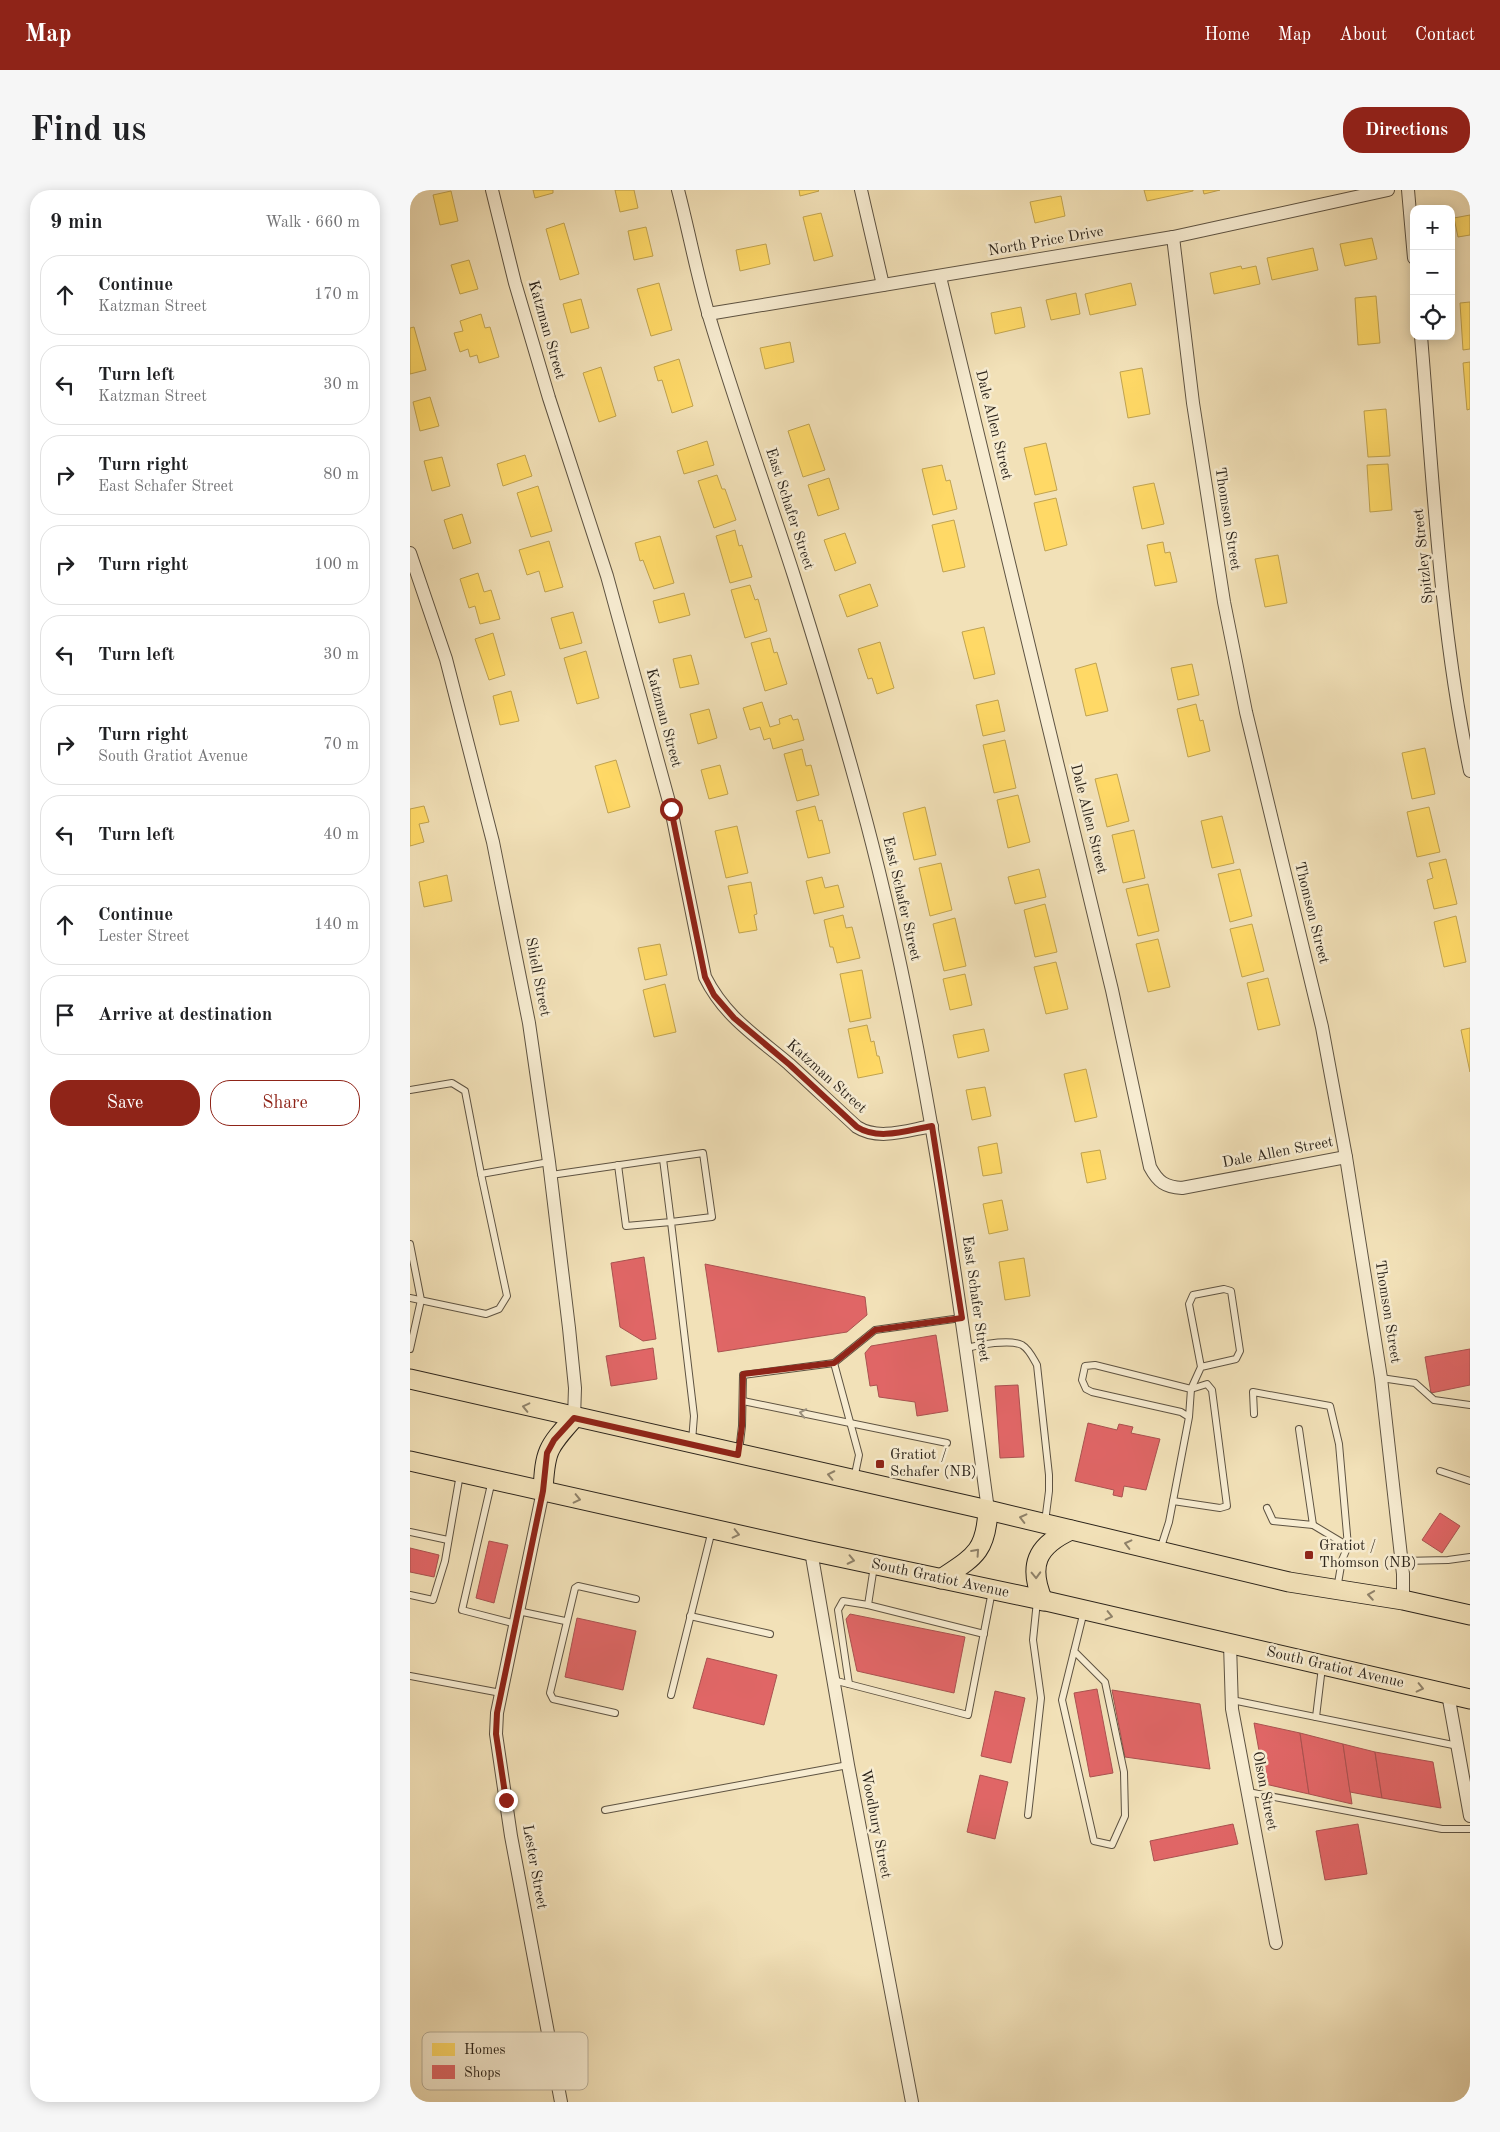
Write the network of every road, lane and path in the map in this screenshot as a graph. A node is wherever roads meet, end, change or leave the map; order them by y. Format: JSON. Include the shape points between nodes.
{"nodes":[{"id":1,"x":492,"y":190,"type":"edge"},
{"id":2,"x":678,"y":190,"type":"edge"},
{"id":3,"x":861,"y":190,"type":"edge"},
{"id":4,"x":1388,"y":190,"type":"edge"},
{"id":5,"x":1408,"y":190,"type":"edge"},
{"id":6,"x":1173,"y":237,"type":"junction"},
{"id":7,"x":1413,"y":250,"type":"edge"},
{"id":8,"x":940,"y":277,"type":"junction"},
{"id":9,"x":883,"y":285,"type":"junction"},
{"id":10,"x":708,"y":314,"type":"junction"},
{"id":11,"x":1421,"y":340,"type":"edge"},
{"id":12,"x":410,"y":553,"type":"edge"},
{"id":13,"x":1470,"y":771,"type":"edge"},
{"id":14,"x":410,"y":1090,"type":"edge"},
{"id":15,"x":932,"y":1126,"type":"junction"},
{"id":16,"x":1346,"y":1157,"type":"junction"},
{"id":17,"x":663,"y":1159,"type":"junction"},
{"id":18,"x":549,"y":1162,"type":"junction"},
{"id":19,"x":618,"y":1166,"type":"junction"},
{"id":20,"x":481,"y":1174,"type":"junction"},
{"id":21,"x":551,"y":1176,"type":"junction"},
{"id":22,"x":671,"y":1222,"type":"junction"},
{"id":23,"x":410,"y":1244,"type":"edge"},
{"id":24,"x":410,"y":1298,"type":"edge"},
{"id":25,"x":421,"y":1300,"type":"junction"},
{"id":26,"x":962,"y":1318,"type":"junction"},
{"id":27,"x":966,"y":1348,"type":"junction"},
{"id":28,"x":410,"y":1349,"type":"edge"},
{"id":29,"x":834,"y":1363,"type":"junction"},
{"id":30,"x":1201,"y":1367,"type":"junction"},
{"id":31,"x":1382,"y":1378,"type":"junction"},
{"id":32,"x":410,"y":1379,"type":"edge"},
{"id":33,"x":1191,"y":1389,"type":"junction"},
{"id":34,"x":743,"y":1401,"type":"junction"},
{"id":35,"x":1470,"y":1405,"type":"edge"},
{"id":36,"x":1254,"y":1414,"type":"dead end"},
{"id":37,"x":1189,"y":1417,"type":"junction"},
{"id":38,"x":574,"y":1418,"type":"junction"},
{"id":39,"x":850,"y":1423,"type":"junction"},
{"id":40,"x":1299,"y":1429,"type":"dead end"},
{"id":41,"x":947,"y":1443,"type":"dead end"},
{"id":42,"x":692,"y":1444,"type":"junction"},
{"id":43,"x":738,"y":1455,"type":"junction"},
{"id":44,"x":410,"y":1461,"type":"edge"},
{"id":45,"x":1440,"y":1471,"type":"dead end"},
{"id":46,"x":460,"y":1472,"type":"junction"},
{"id":47,"x":492,"y":1480,"type":"junction"},
{"id":48,"x":853,"y":1480,"type":"junction"},
{"id":49,"x":1470,"y":1480,"type":"edge"},
{"id":50,"x":543,"y":1491,"type":"junction"},
{"id":51,"x":1173,"y":1501,"type":"junction"},
{"id":52,"x":1268,"y":1508,"type":"dead end"},
{"id":53,"x":988,"y":1510,"type":"junction"},
{"id":54,"x":1045,"y":1524,"type":"junction"},
{"id":55,"x":1313,"y":1524,"type":"junction"},
{"id":56,"x":712,"y":1529,"type":"junction"},
{"id":57,"x":1071,"y":1530,"type":"junction"},
{"id":58,"x":410,"y":1532,"type":"edge"},
{"id":59,"x":448,"y":1540,"type":"junction"},
{"id":60,"x":1348,"y":1546,"type":"junction"},
{"id":61,"x":811,"y":1551,"type":"junction"},
{"id":62,"x":1160,"y":1551,"type":"junction"},
{"id":63,"x":1470,"y":1557,"type":"edge"},
{"id":64,"x":1402,"y":1561,"type":"junction"},
{"id":65,"x":875,"y":1565,"type":"junction"},
{"id":66,"x":942,"y":1579,"type":"junction"},
{"id":67,"x":992,"y":1590,"type":"junction"},
{"id":68,"x":1337,"y":1590,"type":"junction"},
{"id":69,"x":410,"y":1595,"type":"edge"},
{"id":70,"x":636,"y":1599,"type":"dead end"},
{"id":71,"x":1040,"y":1600,"type":"junction"},
{"id":72,"x":1403,"y":1600,"type":"junction"},
{"id":73,"x":868,"y":1605,"type":"junction"},
{"id":74,"x":838,"y":1610,"type":"junction"},
{"id":75,"x":1084,"y":1610,"type":"junction"},
{"id":76,"x":518,"y":1611,"type":"junction"},
{"id":77,"x":822,"y":1611,"type":"junction"},
{"id":78,"x":1470,"y":1615,"type":"edge"},
{"id":79,"x":690,"y":1616,"type":"junction"},
{"id":80,"x":565,"y":1621,"type":"junction"},
{"id":81,"x":516,"y":1624,"type":"junction"},
{"id":82,"x":770,"y":1634,"type":"dead end"},
{"id":83,"x":984,"y":1634,"type":"junction"},
{"id":84,"x":1230,"y":1644,"type":"junction"},
{"id":85,"x":1074,"y":1652,"type":"junction"},
{"id":86,"x":1322,"y":1666,"type":"junction"},
{"id":87,"x":410,"y":1676,"type":"edge"},
{"id":88,"x":833,"y":1680,"type":"junction"},
{"id":89,"x":849,"y":1684,"type":"junction"},
{"id":90,"x":501,"y":1693,"type":"junction"},
{"id":91,"x":1448,"y":1694,"type":"junction"},
{"id":92,"x":671,"y":1695,"type":"dead end"},
{"id":93,"x":1470,"y":1699,"type":"edge"},
{"id":94,"x":1232,"y":1700,"type":"junction"},
{"id":95,"x":615,"y":1713,"type":"dead end"},
{"id":96,"x":1316,"y":1717,"type":"junction"},
{"id":97,"x":1458,"y":1746,"type":"junction"},
{"id":98,"x":848,"y":1765,"type":"junction"},
{"id":99,"x":1248,"y":1792,"type":"junction"},
{"id":100,"x":605,"y":1810,"type":"dead end"},
{"id":101,"x":1028,"y":1815,"type":"dead end"},
{"id":102,"x":1470,"y":1816,"type":"edge"},
{"id":103,"x":1470,"y":1829,"type":"edge"},
{"id":104,"x":1276,"y":1943,"type":"dead end"},
{"id":105,"x":548,"y":2032,"type":"edge"},
{"id":106,"x":912,"y":2102,"type":"edge"}],
"edges":[{"from":1,"to":15,"type":"street","name":"Katzman Street","via":[[515,283],[606,576],[671,809],[705,977],[714,995],[734,1018],[866,1133],[876,1135]]},
{"from":2,"to":10,"type":"street","name":"East Schafer Street"},
{"from":3,"to":9,"type":"street"},
{"from":4,"to":6,"type":"street","name":"North Price Drive"},
{"from":5,"to":7,"type":"street"},
{"from":6,"to":8,"type":"street","name":"North Price Drive"},
{"from":6,"to":16,"type":"street","name":"Thomson Street","via":[[1193,403],[1224,602],[1248,721],[1322,1027]]},
{"from":8,"to":9,"type":"street","name":"North Price Drive"},
{"from":8,"to":16,"type":"street","name":"Dale Allen Street","via":[[1112,990],[1150,1166],[1157,1179],[1167,1187],[1182,1188]]},
{"from":9,"to":10,"type":"street","name":"North Price Drive"},
{"from":10,"to":15,"type":"street","name":"East Schafer Street","via":[[842,732],[904,983]]},
{"from":11,"to":13,"type":"street","name":"Spitzley Street","via":[[1440,566]]},
{"from":12,"to":18,"type":"street","name":"Shiell Street","via":[[446,659],[493,842],[529,1023]]},
{"from":14,"to":20,"type":"lane","via":[[452,1083],[465,1091]]},
{"from":15,"to":26,"type":"street","name":"East Schafer Street"},
{"from":16,"to":31,"type":"street","name":"Thomson Street"},
{"from":17,"to":19,"type":"lane"},
{"from":17,"to":22,"type":"lane"},
{"from":17,"to":22,"type":"lane","via":[[703,1153],[712,1217]]},
{"from":18,"to":20,"type":"lane"},
{"from":18,"to":21,"type":"street","name":"Shiell Street"},
{"from":19,"to":21,"type":"lane"},
{"from":19,"to":22,"type":"lane","via":[[626,1226]]},
{"from":20,"to":25,"type":"lane","via":[[507,1296],[499,1309],[486,1314]]},
{"from":21,"to":38,"type":"street","name":"Shiell Street","via":[[575,1388]]},
{"from":22,"to":42,"type":"lane","via":[[694,1416]]},
{"from":23,"to":25,"type":"lane"},
{"from":24,"to":25,"type":"lane"},
{"from":25,"to":28,"type":"lane"},
{"from":26,"to":27,"type":"street","name":"East Schafer Street"},
{"from":26,"to":29,"type":"lane","via":[[875,1330]]},
{"from":27,"to":53,"type":"street","name":"East Schafer Street"},
{"from":27,"to":54,"type":"lane","via":[[998,1343],[1021,1345],[1037,1364],[1050,1490]]},
{"from":29,"to":34,"type":"lane","via":[[743,1374]]},
{"from":29,"to":39,"type":"lane"},
{"from":30,"to":30,"type":"lane","via":[[1189,1304],[1193,1295],[1224,1289],[1231,1291],[1240,1351],[1236,1359]]},
{"from":30,"to":33,"type":"lane"},
{"from":31,"to":35,"type":"lane","via":[[1416,1383],[1434,1400]]},
{"from":31,"to":64,"type":"street","name":"Thomson Street"},
{"from":38,"to":32,"type":"main road","one_way":true},
{"from":33,"to":37,"type":"lane"},
{"from":33,"to":37,"type":"lane","via":[[1095,1365],[1086,1366],[1082,1380],[1092,1392],[1181,1412]]},
{"from":33,"to":51,"type":"lane","via":[[1207,1384],[1212,1390],[1227,1506],[1220,1508]]},
{"from":39,"to":34,"type":"lane","one_way":true},
{"from":34,"to":43,"type":"lane"},
{"from":36,"to":60,"type":"lane","via":[[1253,1392],[1330,1406],[1339,1444]]},
{"from":37,"to":51,"type":"lane"},
{"from":38,"to":42,"type":"main road"},
{"from":38,"to":50,"type":"main road","via":[[547,1453]]},
{"from":39,"to":41,"type":"lane"},
{"from":39,"to":48,"type":"lane","via":[[859,1455]]},
{"from":40,"to":55,"type":"lane"},
{"from":42,"to":43,"type":"main road"},
{"from":48,"to":43,"type":"main road","one_way":true},
{"from":44,"to":46,"type":"main road","name":"South Gratiot Avenue"},
{"from":45,"to":49,"type":"lane"},
{"from":46,"to":47,"type":"main road","name":"South Gratiot Avenue"},
{"from":46,"to":59,"type":"lane"},
{"from":47,"to":50,"type":"main road","name":"South Gratiot Avenue"},
{"from":47,"to":81,"type":"lane","via":[[462,1610]]},
{"from":48,"to":53,"type":"main road"},
{"from":50,"to":56,"type":"main road","name":"South Gratiot Avenue","one_way":true},
{"from":50,"to":76,"type":"street","name":"Lester Street"},
{"from":51,"to":62,"type":"lane"},
{"from":52,"to":55,"type":"lane","via":[[1274,1520]]},
{"from":54,"to":53,"type":"main road","one_way":true},
{"from":66,"to":53,"type":"main road","one_way":true,"via":[[974,1555],[983,1544]]},
{"from":54,"to":57,"type":"main road"},
{"from":55,"to":60,"type":"lane"},
{"from":56,"to":61,"type":"main road","name":"South Gratiot Avenue","one_way":true},
{"from":56,"to":79,"type":"lane"},
{"from":62,"to":57,"type":"main road","one_way":true},
{"from":57,"to":71,"type":"main road","one_way":true,"via":[[1044,1547],[1037,1559],[1034,1572]]},
{"from":58,"to":59,"type":"lane"},
{"from":59,"to":69,"type":"lane","via":[[433,1600]]},
{"from":60,"to":68,"type":"lane"},
{"from":61,"to":65,"type":"main road","name":"South Gratiot Avenue","one_way":true},
{"from":61,"to":77,"type":"street","name":"Woodbury Street"},
{"from":62,"to":68,"type":"main road","via":[[1289,1582]]},
{"from":63,"to":64,"type":"lane"},
{"from":64,"to":72,"type":"street","name":"Thomson Street"},
{"from":65,"to":66,"type":"main road","name":"South Gratiot Avenue"},
{"from":65,"to":73,"type":"lane"},
{"from":66,"to":67,"type":"main road","name":"South Gratiot Avenue"},
{"from":67,"to":71,"type":"main road","name":"South Gratiot Avenue"},
{"from":67,"to":83,"type":"lane"},
{"from":72,"to":68,"type":"main road","one_way":true},
{"from":70,"to":80,"type":"lane","via":[[578,1586],[573,1591]]},
{"from":71,"to":75,"type":"main road","name":"South Gratiot Avenue"},
{"from":71,"to":101,"type":"lane","via":[[1033,1640],[1041,1698]]},
{"from":72,"to":78,"type":"main road"},
{"from":73,"to":74,"type":"lane","via":[[843,1600]]},
{"from":73,"to":83,"type":"lane"},
{"from":74,"to":77,"type":"lane"},
{"from":74,"to":89,"type":"lane"},
{"from":75,"to":84,"type":"main road","name":"South Gratiot Avenue","one_way":true},
{"from":75,"to":85,"type":"lane"},
{"from":76,"to":80,"type":"lane"},
{"from":76,"to":81,"type":"street","name":"Lester Street"},
{"from":77,"to":88,"type":"street","name":"Woodbury Street"},
{"from":79,"to":82,"type":"lane"},
{"from":79,"to":92,"type":"lane"},
{"from":80,"to":95,"type":"lane","via":[[550,1697]]},
{"from":81,"to":90,"type":"street","name":"Lester Street"},
{"from":83,"to":89,"type":"lane","via":[[968,1715]]},
{"from":84,"to":86,"type":"main road","name":"South Gratiot Avenue"},
{"from":84,"to":94,"type":"street","name":"Olson Street"},
{"from":85,"to":85,"type":"lane","via":[[1062,1700],[1094,1841],[1112,1845],[1125,1816],[1124,1772],[1105,1682]]},
{"from":86,"to":91,"type":"main road","name":"South Gratiot Avenue","one_way":true},
{"from":86,"to":96,"type":"lane"},
{"from":87,"to":90,"type":"lane"},
{"from":88,"to":89,"type":"lane"},
{"from":88,"to":98,"type":"street","name":"Woodbury Street"},
{"from":90,"to":105,"type":"street","name":"Lester Street","via":[[496,1734],[511,1836]]},
{"from":91,"to":93,"type":"main road","name":"South Gratiot Avenue"},
{"from":91,"to":97,"type":"street"},
{"from":94,"to":96,"type":"lane"},
{"from":94,"to":99,"type":"street","name":"Olson Street"},
{"from":96,"to":97,"type":"lane"},
{"from":97,"to":102,"type":"street"},
{"from":98,"to":100,"type":"lane"},
{"from":98,"to":106,"type":"street","name":"Woodbury Street"},
{"from":99,"to":103,"type":"lane","via":[[1442,1829]]},
{"from":99,"to":104,"type":"street","name":"Olson Street"}]}
